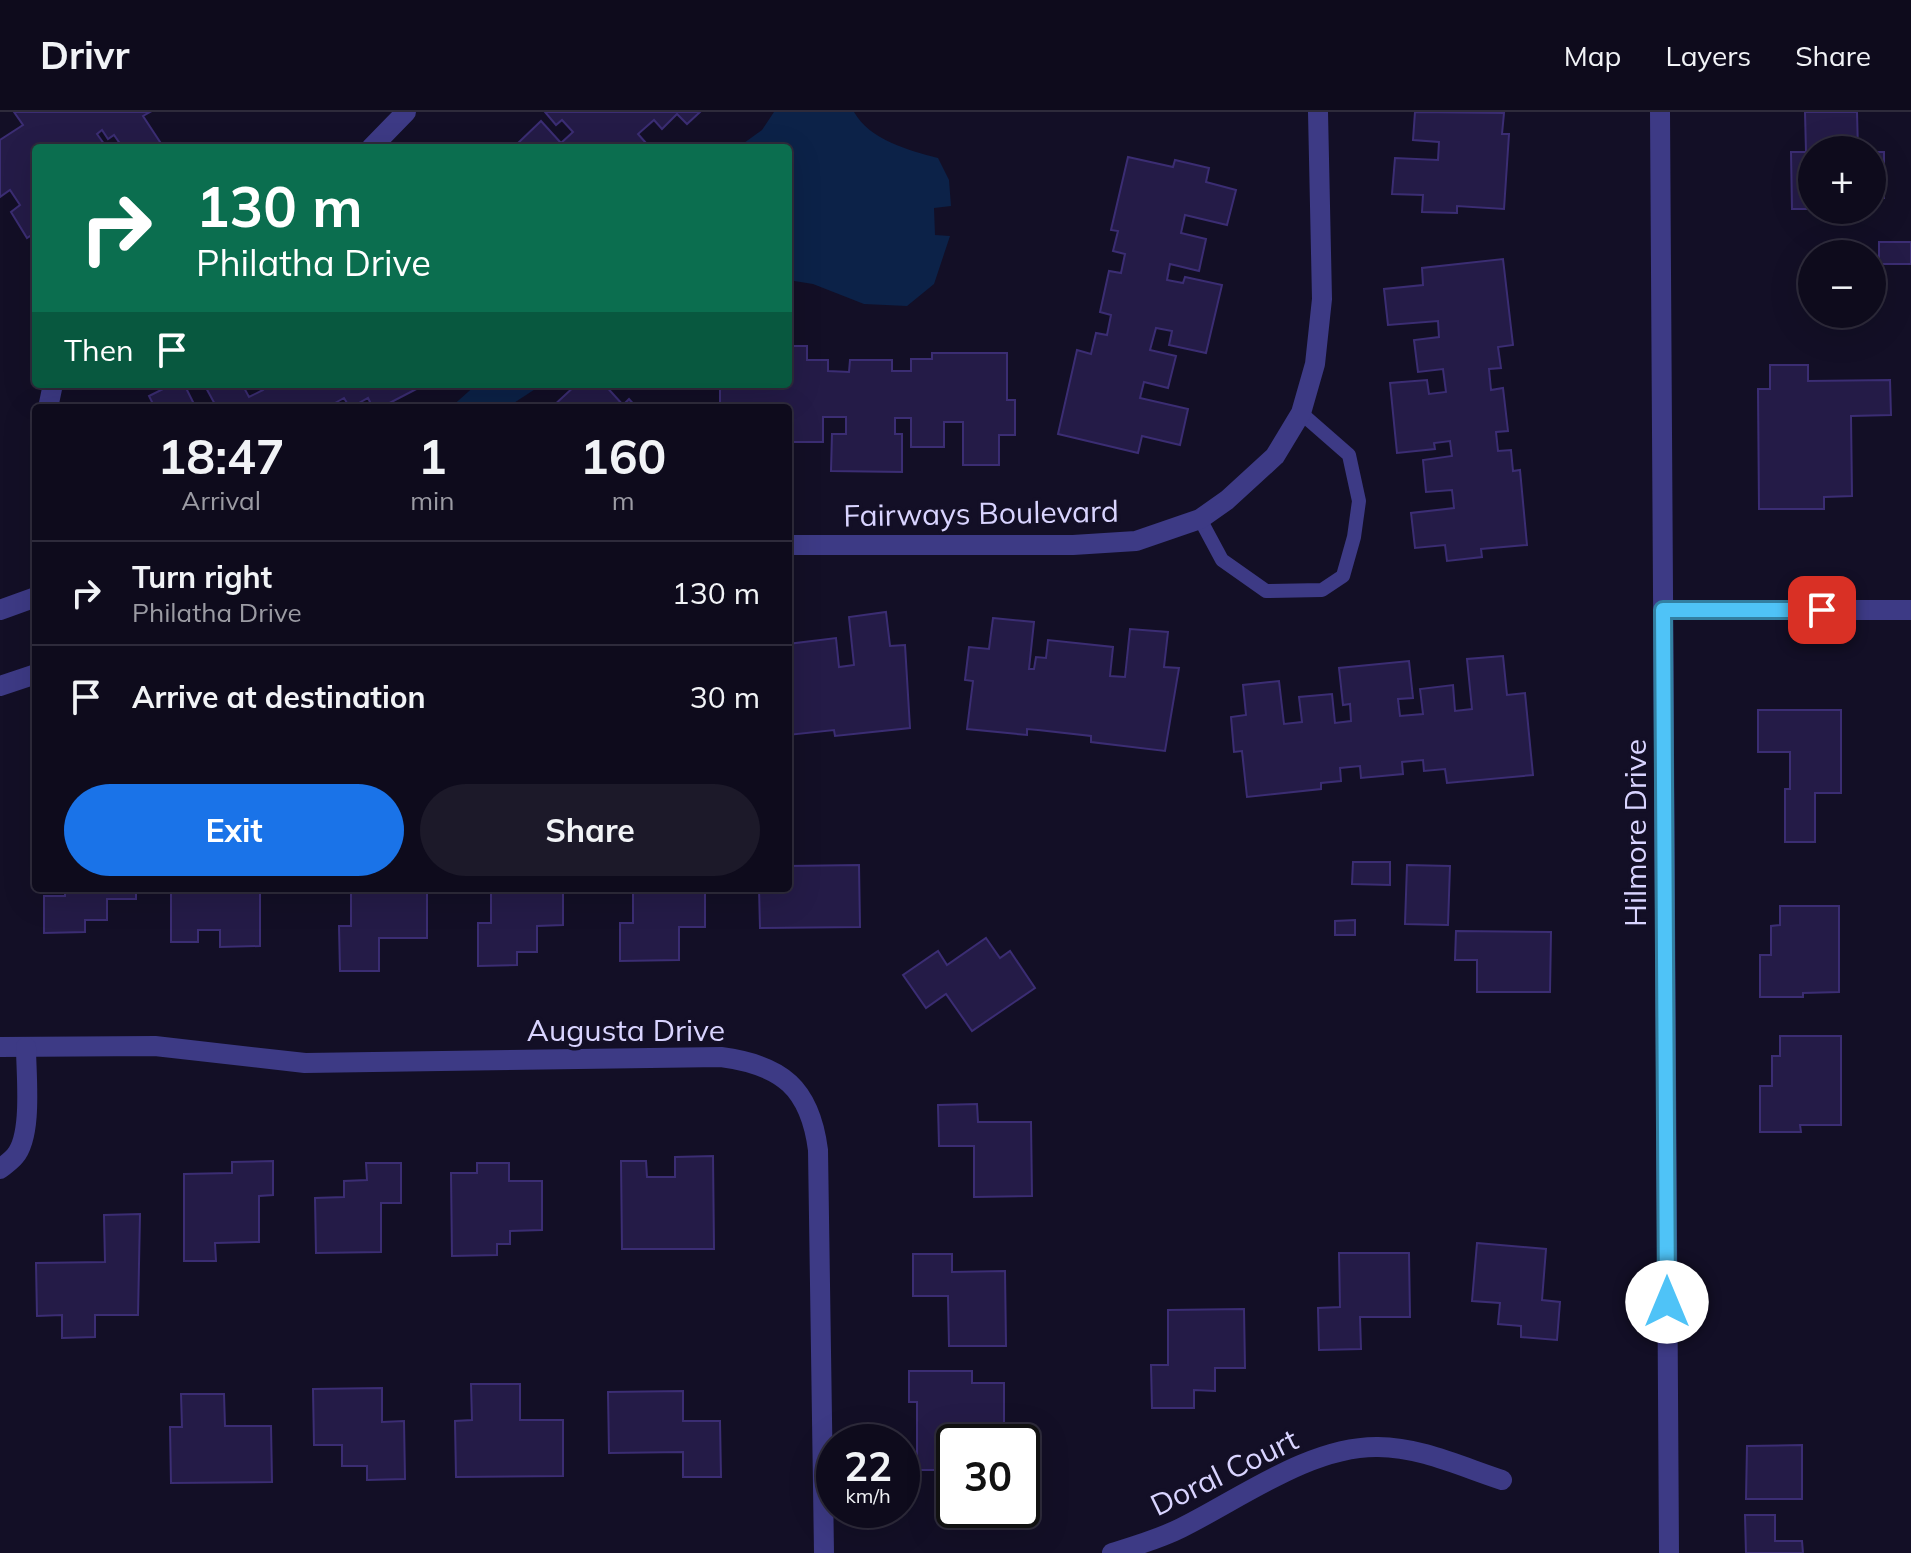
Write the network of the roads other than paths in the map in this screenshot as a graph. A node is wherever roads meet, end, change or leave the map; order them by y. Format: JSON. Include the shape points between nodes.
{"nodes":[{"id":1,"x":406,"y":112,"type":"edge"},
{"id":2,"x":1318,"y":112,"type":"edge"},
{"id":3,"x":1660,"y":112,"type":"edge"},
{"id":4,"x":375,"y":144,"type":"edge"},
{"id":5,"x":1301,"y":413,"type":"junction"},
{"id":6,"x":1200,"y":519,"type":"junction"},
{"id":7,"x":792,"y":545,"type":"edge"},
{"id":8,"x":32,"y":598,"type":"edge"},
{"id":9,"x":0,"y":610,"type":"edge"},
{"id":10,"x":1663,"y":610,"type":"junction"},
{"id":11,"x":1911,"y":610,"type":"edge"},
{"id":12,"x":32,"y":675,"type":"edge"},
{"id":13,"x":0,"y":686,"type":"edge"},
{"id":14,"x":0,"y":1047,"type":"edge"},
{"id":15,"x":26,"y":1047,"type":"junction"},
{"id":16,"x":0,"y":1169,"type":"edge"},
{"id":17,"x":1502,"y":1480,"type":"dead end"},
{"id":18,"x":824,"y":1553,"type":"edge"},
{"id":19,"x":1112,"y":1553,"type":"edge"},
{"id":20,"x":1669,"y":1553,"type":"edge"}],
"edges":[{"from":1,"to":4,"type":"street"},
{"from":2,"to":5,"type":"street","name":"Fairways Boulevard","via":[[1321,310],[1315,364]]},
{"from":3,"to":10,"type":"street","name":"Hilmore Drive"},
{"from":5,"to":6,"type":"street","name":"Fairways Boulevard","via":[[1275,456]]},
{"from":5,"to":6,"type":"lane","via":[[1349,455],[1359,501],[1343,576],[1322,590],[1266,591],[1222,560]]},
{"from":6,"to":7,"type":"street","name":"Fairways Boulevard","via":[[1136,541],[1105,544]]},
{"from":8,"to":9,"type":"street"},
{"from":10,"to":11,"type":"street"},
{"from":10,"to":20,"type":"street","name":"Hilmore Drive"},
{"from":12,"to":13,"type":"street"},
{"from":14,"to":15,"type":"street","name":"Augusta Drive"},
{"from":15,"to":16,"type":"street","via":[[25,1128],[16,1156]]},
{"from":15,"to":18,"type":"street","name":"Augusta Drive","via":[[155,1046],[305,1063],[721,1057],[763,1065],[790,1082],[808,1104],[818,1150]]},
{"from":17,"to":19,"type":"street","name":"Doral Court","via":[[1406,1449],[1345,1451],[1295,1467],[1178,1529]]}]}
